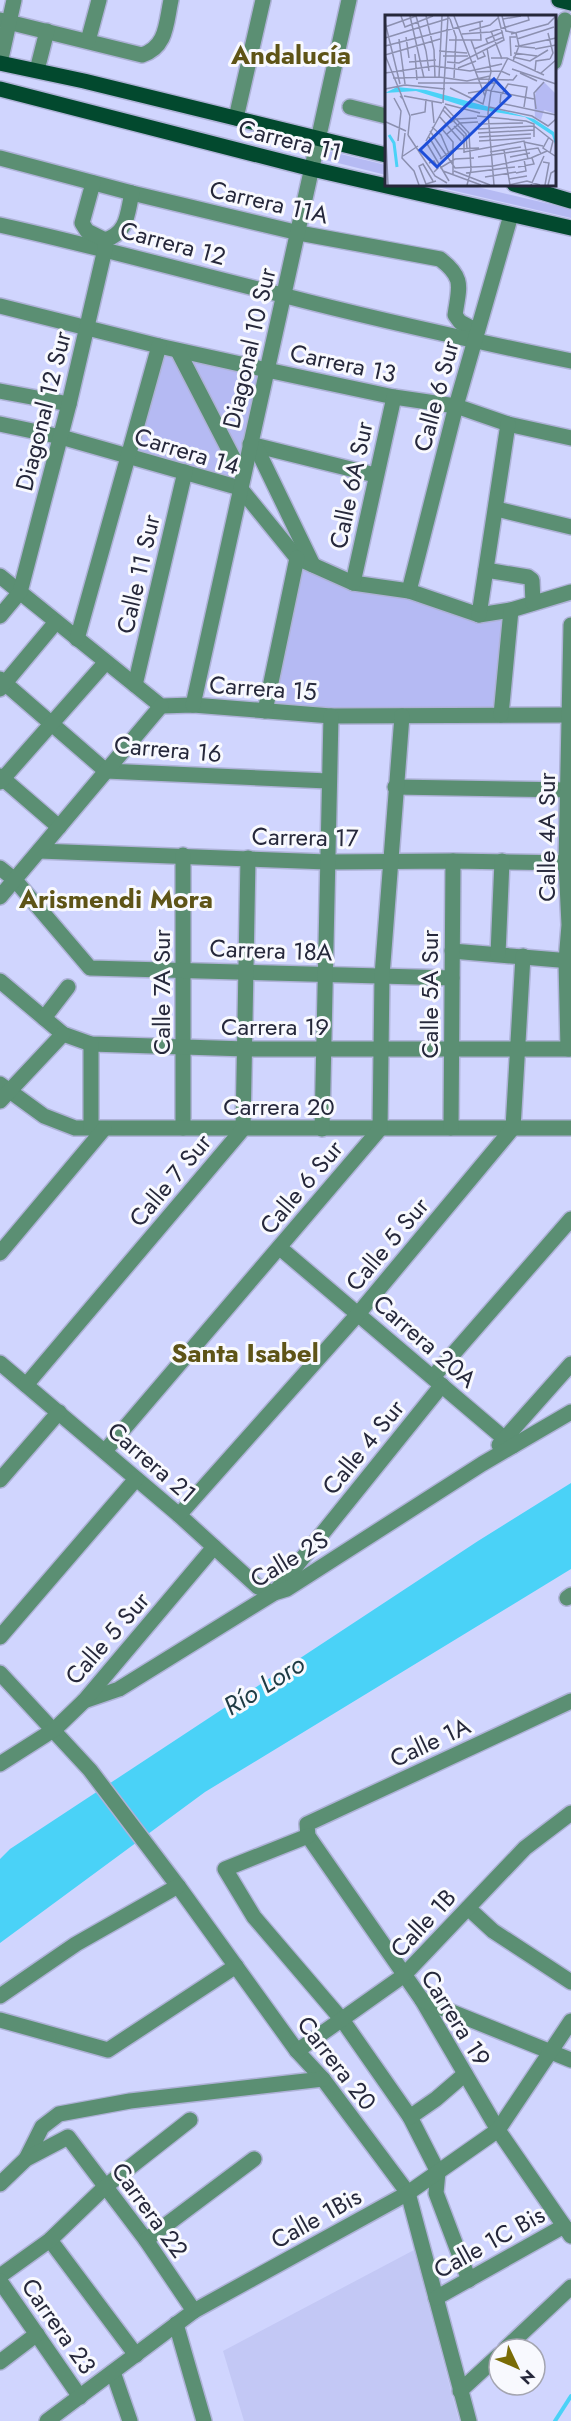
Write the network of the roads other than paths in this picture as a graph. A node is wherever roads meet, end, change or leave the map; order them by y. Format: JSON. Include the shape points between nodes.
{"nodes":[{"id":1,"x":14,"y":0,"type":"edge"},
{"id":2,"x":99,"y":0,"type":"edge"},
{"id":3,"x":171,"y":0,"type":"edge"},
{"id":4,"x":263,"y":0,"type":"edge"},
{"id":5,"x":349,"y":0,"type":"edge"},
{"id":6,"x":559,"y":0,"type":"edge"},
{"id":7,"x":571,"y":3,"type":"edge"},
{"id":8,"x":565,"y":20,"type":"dead end"},
{"id":9,"x":5,"y":21,"type":"edge"},
{"id":10,"x":47,"y":31,"type":"junction"},
{"id":11,"x":88,"y":41,"type":"junction"},
{"id":12,"x":556,"y":58,"type":"edge"},
{"id":13,"x":0,"y":63,"type":"edge"},
{"id":14,"x":37,"y":70,"type":"junction"},
{"id":15,"x":0,"y":89,"type":"edge"},
{"id":16,"x":350,"y":106,"type":"dead end"},
{"id":17,"x":385,"y":115,"type":"edge"},
{"id":18,"x":236,"y":118,"type":"junction"},
{"id":19,"x":319,"y":139,"type":"junction"},
{"id":20,"x":385,"y":155,"type":"edge"},
{"id":21,"x":0,"y":158,"type":"edge"},
{"id":22,"x":312,"y":169,"type":"junction"},
{"id":23,"x":93,"y":183,"type":"junction"},
{"id":24,"x":385,"y":186,"type":"edge"},
{"id":25,"x":386,"y":186,"type":"edge"},
{"id":26,"x":523,"y":186,"type":"edge"},
{"id":27,"x":132,"y":193,"type":"junction"},
{"id":28,"x":571,"y":201,"type":"edge"},
{"id":29,"x":511,"y":215,"type":"junction"},
{"id":30,"x":0,"y":225,"type":"edge"},
{"id":31,"x":571,"y":228,"type":"edge"},
{"id":32,"x":299,"y":233,"type":"junction"},
{"id":33,"x":105,"y":244,"type":"junction"},
{"id":34,"x":284,"y":296,"type":"junction"},
{"id":35,"x":0,"y":306,"type":"edge"},
{"id":36,"x":87,"y":328,"type":"junction"},
{"id":37,"x":476,"y":336,"type":"junction"},
{"id":38,"x":159,"y":346,"type":"junction"},
{"id":39,"x":178,"y":351,"type":"junction"},
{"id":40,"x":571,"y":361,"type":"edge"},
{"id":41,"x":267,"y":370,"type":"junction"},
{"id":42,"x":0,"y":391,"type":"edge"},
{"id":43,"x":394,"y":397,"type":"junction"},
{"id":44,"x":69,"y":404,"type":"junction"},
{"id":45,"x":456,"y":406,"type":"junction"},
{"id":46,"x":0,"y":424,"type":"edge"},
{"id":47,"x":508,"y":424,"type":"junction"},
{"id":48,"x":61,"y":437,"type":"junction"},
{"id":49,"x":571,"y":438,"type":"edge"},
{"id":50,"x":252,"y":444,"type":"junction"},
{"id":51,"x":128,"y":456,"type":"junction"},
{"id":52,"x":185,"y":472,"type":"junction"},
{"id":53,"x":375,"y":476,"type":"junction"},
{"id":54,"x":242,"y":482,"type":"junction"},
{"id":55,"x":496,"y":509,"type":"junction"},
{"id":56,"x":571,"y":527,"type":"edge"},
{"id":57,"x":297,"y":558,"type":"junction"},
{"id":58,"x":313,"y":565,"type":"junction"},
{"id":59,"x":486,"y":570,"type":"junction"},
{"id":60,"x":0,"y":576,"type":"edge"},
{"id":61,"x":353,"y":583,"type":"junction"},
{"id":62,"x":409,"y":591,"type":"junction"},
{"id":63,"x":20,"y":592,"type":"junction"},
{"id":64,"x":571,"y":592,"type":"edge"},
{"id":65,"x":533,"y":603,"type":"junction"},
{"id":66,"x":511,"y":610,"type":"junction"},
{"id":67,"x":479,"y":615,"type":"junction"},
{"id":68,"x":0,"y":616,"type":"edge"},
{"id":69,"x":56,"y":622,"type":"junction"},
{"id":70,"x":571,"y":625,"type":"edge"},
{"id":71,"x":77,"y":639,"type":"junction"},
{"id":72,"x":106,"y":662,"type":"junction"},
{"id":73,"x":2,"y":684,"type":"edge"},
{"id":74,"x":135,"y":685,"type":"junction"},
{"id":75,"x":193,"y":705,"type":"junction"},
{"id":76,"x":160,"y":706,"type":"junction"},
{"id":77,"x":265,"y":711,"type":"junction"},
{"id":78,"x":569,"y":715,"type":"junction"},
{"id":79,"x":331,"y":716,"type":"junction"},
{"id":80,"x":402,"y":716,"type":"junction"},
{"id":81,"x":501,"y":716,"type":"junction"},
{"id":82,"x":52,"y":723,"type":"junction"},
{"id":83,"x":106,"y":771,"type":"junction"},
{"id":84,"x":1,"y":779,"type":"edge"},
{"id":85,"x":328,"y":781,"type":"junction"},
{"id":86,"x":395,"y":787,"type":"junction"},
{"id":87,"x":569,"y":790,"type":"edge"},
{"id":88,"x":59,"y":826,"type":"junction"},
{"id":89,"x":39,"y":851,"type":"junction"},
{"id":90,"x":183,"y":855,"type":"junction"},
{"id":91,"x":248,"y":858,"type":"junction"},
{"id":92,"x":392,"y":860,"type":"junction"},
{"id":93,"x":453,"y":861,"type":"junction"},
{"id":94,"x":502,"y":861,"type":"junction"},
{"id":95,"x":327,"y":862,"type":"junction"},
{"id":96,"x":569,"y":863,"type":"edge"},
{"id":97,"x":0,"y":868,"type":"edge"},
{"id":98,"x":15,"y":880,"type":"junction"},
{"id":99,"x":0,"y":897,"type":"edge"},
{"id":100,"x":570,"y":925,"type":"edge"},
{"id":101,"x":452,"y":951,"type":"junction"},
{"id":102,"x":498,"y":954,"type":"junction"},
{"id":103,"x":524,"y":956,"type":"junction"},
{"id":104,"x":568,"y":961,"type":"edge"},
{"id":105,"x":183,"y":970,"type":"junction"},
{"id":106,"x":246,"y":972,"type":"junction"},
{"id":107,"x":325,"y":975,"type":"junction"},
{"id":108,"x":382,"y":976,"type":"junction"},
{"id":109,"x":452,"y":978,"type":"junction"},
{"id":110,"x":68,"y":987,"type":"dead end"},
{"id":111,"x":3,"y":990,"type":"edge"},
{"id":112,"x":44,"y":1018,"type":"junction"},
{"id":113,"x":63,"y":1034,"type":"junction"},
{"id":114,"x":91,"y":1044,"type":"junction"},
{"id":115,"x":183,"y":1047,"type":"junction"},
{"id":116,"x":381,"y":1048,"type":"junction"},
{"id":117,"x":451,"y":1048,"type":"junction"},
{"id":118,"x":246,"y":1049,"type":"junction"},
{"id":119,"x":323,"y":1049,"type":"junction"},
{"id":120,"x":570,"y":1049,"type":"edge"},
{"id":121,"x":517,"y":1050,"type":"junction"},
{"id":122,"x":3,"y":1092,"type":"edge"},
{"id":123,"x":97,"y":1128,"type":"junction"},
{"id":124,"x":183,"y":1128,"type":"junction"},
{"id":125,"x":451,"y":1128,"type":"junction"},
{"id":126,"x":513,"y":1128,"type":"junction"},
{"id":127,"x":571,"y":1128,"type":"edge"},
{"id":128,"x":243,"y":1129,"type":"junction"},
{"id":129,"x":321,"y":1129,"type":"junction"},
{"id":130,"x":380,"y":1129,"type":"junction"},
{"id":131,"x":571,"y":1219,"type":"edge"},
{"id":132,"x":280,"y":1248,"type":"junction"},
{"id":133,"x":0,"y":1253,"type":"edge"},
{"id":134,"x":358,"y":1314,"type":"junction"},
{"id":135,"x":0,"y":1363,"type":"edge"},
{"id":136,"x":571,"y":1364,"type":"edge"},
{"id":137,"x":437,"y":1381,"type":"junction"},
{"id":138,"x":26,"y":1385,"type":"junction"},
{"id":139,"x":59,"y":1412,"type":"junction"},
{"id":140,"x":571,"y":1412,"type":"edge"},
{"id":141,"x":509,"y":1442,"type":"junction"},
{"id":142,"x":105,"y":1451,"type":"junction"},
{"id":143,"x":136,"y":1479,"type":"junction"},
{"id":144,"x":0,"y":1480,"type":"edge"},
{"id":145,"x":179,"y":1515,"type":"junction"},
{"id":146,"x":214,"y":1547,"type":"junction"},
{"id":147,"x":274,"y":1593,"type":"junction"},
{"id":148,"x":0,"y":1637,"type":"edge"},
{"id":149,"x":0,"y":1673,"type":"edge"},
{"id":150,"x":84,"y":1701,"type":"junction"},
{"id":151,"x":571,"y":1701,"type":"edge"},
{"id":152,"x":55,"y":1729,"type":"junction"},
{"id":153,"x":0,"y":1764,"type":"edge"},
{"id":154,"x":571,"y":1813,"type":"edge"},
{"id":155,"x":308,"y":1830,"type":"junction"},
{"id":156,"x":225,"y":1869,"type":"joint"},
{"id":157,"x":178,"y":1886,"type":"junction"},
{"id":158,"x":468,"y":1908,"type":"junction"},
{"id":159,"x":236,"y":1966,"type":"junction"},
{"id":160,"x":404,"y":1976,"type":"junction"},
{"id":161,"x":571,"y":1982,"type":"edge"},
{"id":162,"x":0,"y":1996,"type":"edge"},
{"id":163,"x":422,"y":2000,"type":"junction"},
{"id":164,"x":0,"y":2020,"type":"edge"},
{"id":165,"x":343,"y":2021,"type":"junction"},
{"id":166,"x":571,"y":2021,"type":"edge"},
{"id":167,"x":297,"y":2051,"type":"junction"},
{"id":168,"x":550,"y":2052,"type":"junction"},
{"id":169,"x":571,"y":2060,"type":"edge"},
{"id":170,"x":465,"y":2074,"type":"junction"},
{"id":171,"x":323,"y":2079,"type":"junction"},
{"id":172,"x":410,"y":2117,"type":"junction"},
{"id":173,"x":190,"y":2120,"type":"dead end"},
{"id":174,"x":498,"y":2130,"type":"junction"},
{"id":175,"x":26,"y":2159,"type":"junction"},
{"id":176,"x":254,"y":2159,"type":"dead end"},
{"id":177,"x":438,"y":2172,"type":"junction"},
{"id":178,"x":0,"y":2184,"type":"edge"},
{"id":179,"x":106,"y":2186,"type":"junction"},
{"id":180,"x":408,"y":2193,"type":"junction"},
{"id":181,"x":568,"y":2231,"type":"edge"},
{"id":182,"x":50,"y":2240,"type":"junction"},
{"id":183,"x":146,"y":2240,"type":"junction"},
{"id":184,"x":0,"y":2276,"type":"edge"},
{"id":185,"x":469,"y":2280,"type":"junction"},
{"id":186,"x":0,"y":2282,"type":"edge"},
{"id":187,"x":571,"y":2287,"type":"edge"},
{"id":188,"x":436,"y":2298,"type":"junction"},
{"id":189,"x":194,"y":2311,"type":"junction"},
{"id":190,"x":176,"y":2324,"type":"junction"},
{"id":191,"x":37,"y":2334,"type":"junction"},
{"id":192,"x":518,"y":2337,"type":"edge"},
{"id":193,"x":136,"y":2355,"type":"junction"},
{"id":194,"x":0,"y":2362,"type":"edge"},
{"id":195,"x":487,"y":2366,"type":"edge"},
{"id":196,"x":113,"y":2372,"type":"junction"},
{"id":197,"x":460,"y":2391,"type":"junction"},
{"id":198,"x":80,"y":2397,"type":"junction"},
{"id":199,"x":47,"y":2421,"type":"edge"},
{"id":200,"x":130,"y":2421,"type":"edge"},
{"id":201,"x":204,"y":2421,"type":"edge"},
{"id":202,"x":469,"y":2421,"type":"edge"}],
"edges":[{"from":1,"to":9,"type":"street"},
{"from":2,"to":11,"type":"street"},
{"from":3,"to":11,"type":"street","via":[[160,44],[153,51],[142,55]]},
{"from":4,"to":18,"type":"street"},
{"from":5,"to":19,"type":"street","name":"Diagonal 10 Sur"},
{"from":6,"to":7,"type":"main road"},
{"from":8,"to":12,"type":"street"},
{"from":9,"to":10,"type":"street"},
{"from":9,"to":13,"type":"street"},
{"from":10,"to":11,"type":"street"},
{"from":10,"to":14,"type":"street"},
{"from":13,"to":14,"type":"main road","name":"Carrera 11"},
{"from":14,"to":18,"type":"main road","name":"Carrera 11"},
{"from":15,"to":22,"type":"main road","name":"Carrera 11"},
{"from":16,"to":17,"type":"street"},
{"from":18,"to":19,"type":"main road","name":"Carrera 11"},
{"from":19,"to":20,"type":"main road","name":"Carrera 11"},
{"from":19,"to":22,"type":"street","name":"Diagonal 10 Sur"},
{"from":21,"to":23,"type":"street","name":"Carrera 11A"},
{"from":22,"to":24,"type":"main road","name":"Carrera 11"},
{"from":22,"to":32,"type":"street","name":"Diagonal 10 Sur"},
{"from":23,"to":27,"type":"street","name":"Carrera 11A"},
{"from":23,"to":33,"type":"street","via":[[82,224]]},
{"from":25,"to":29,"type":"main road","name":"Carrera 11"},
{"from":26,"to":28,"type":"main road"},
{"from":27,"to":32,"type":"street","name":"Carrera 11A"},
{"from":27,"to":33,"type":"street","via":[[123,229]]},
{"from":29,"to":31,"type":"main road","name":"Carrera 11"},
{"from":29,"to":37,"type":"street","name":"Calle 6 Sur"},
{"from":30,"to":33,"type":"street","name":"Carrera 12"},
{"from":32,"to":34,"type":"street","name":"Diagonal 10 Sur"},
{"from":32,"to":37,"type":"street","name":"Carrera 11A","via":[[440,258],[454,269],[460,282],[455,315]]},
{"from":33,"to":34,"type":"street","name":"Carrera 12"},
{"from":33,"to":36,"type":"street","name":"Diagonal 12 Sur"},
{"from":34,"to":37,"type":"street","name":"Carrera 12"},
{"from":34,"to":41,"type":"street","name":"Diagonal 10 Sur"},
{"from":35,"to":36,"type":"street","name":"Carrera 13"},
{"from":36,"to":38,"type":"street","name":"Carrera 13"},
{"from":36,"to":44,"type":"street","name":"Diagonal 12 Sur"},
{"from":37,"to":40,"type":"street","name":"Carrera 12"},
{"from":37,"to":45,"type":"street","name":"Calle 6 Sur"},
{"from":38,"to":39,"type":"street","name":"Carrera 13"},
{"from":38,"to":51,"type":"street"},
{"from":39,"to":41,"type":"street","name":"Carrera 13"},
{"from":39,"to":54,"type":"street"},
{"from":41,"to":43,"type":"street","name":"Carrera 13"},
{"from":41,"to":50,"type":"street","name":"Diagonal 10 Sur"},
{"from":42,"to":44,"type":"street"},
{"from":43,"to":45,"type":"street","name":"Carrera 13"},
{"from":43,"to":53,"type":"street","name":"Calle 6A Sur"},
{"from":44,"to":48,"type":"street","name":"Diagonal 12 Sur"},
{"from":45,"to":47,"type":"street","name":"Carrera 13"},
{"from":45,"to":62,"type":"street","name":"Calle 6 Sur"},
{"from":46,"to":48,"type":"street","name":"Carrera 14"},
{"from":47,"to":49,"type":"street","name":"Carrera 13"},
{"from":47,"to":55,"type":"street"},
{"from":48,"to":51,"type":"street","name":"Carrera 14"},
{"from":48,"to":63,"type":"street","name":"Diagonal 12 Sur"},
{"from":50,"to":53,"type":"street"},
{"from":50,"to":54,"type":"street","name":"Diagonal 10 Sur"},
{"from":50,"to":58,"type":"street"},
{"from":51,"to":52,"type":"street","name":"Carrera 14"},
{"from":51,"to":71,"type":"street"},
{"from":52,"to":54,"type":"street","name":"Carrera 14"},
{"from":52,"to":74,"type":"street","name":"Calle 11 Sur"},
{"from":53,"to":61,"type":"street","name":"Calle 6A Sur"},
{"from":54,"to":57,"type":"street","name":"Carrera 14"},
{"from":54,"to":75,"type":"street","name":"Diagonal 10 Sur"},
{"from":55,"to":56,"type":"street"},
{"from":55,"to":59,"type":"street"},
{"from":57,"to":58,"type":"street","name":"Carrera 14"},
{"from":57,"to":77,"type":"street"},
{"from":58,"to":61,"type":"street","name":"Carrera 14"},
{"from":59,"to":65,"type":"street","via":[[532,580]]},
{"from":59,"to":67,"type":"street"},
{"from":60,"to":63,"type":"street"},
{"from":61,"to":62,"type":"street","name":"Carrera 14"},
{"from":62,"to":67,"type":"street","name":"Carrera 14"},
{"from":63,"to":68,"type":"street"},
{"from":63,"to":69,"type":"street"},
{"from":64,"to":65,"type":"street","name":"Carrera 14"},
{"from":65,"to":66,"type":"street","name":"Carrera 14"},
{"from":66,"to":67,"type":"street","name":"Carrera 14"},
{"from":66,"to":81,"type":"street"},
{"from":69,"to":71,"type":"street"},
{"from":69,"to":73,"type":"street"},
{"from":70,"to":78,"type":"street","name":"Calle 4A Sur"},
{"from":71,"to":72,"type":"street"},
{"from":72,"to":74,"type":"street"},
{"from":72,"to":82,"type":"street","name":"Calle 11 Sur"},
{"from":73,"to":82,"type":"street","name":"Carrera 16"},
{"from":74,"to":76,"type":"street"},
{"from":75,"to":76,"type":"street","name":"Carrera 15"},
{"from":75,"to":77,"type":"street","name":"Carrera 15"},
{"from":76,"to":83,"type":"street"},
{"from":77,"to":79,"type":"street","name":"Carrera 15"},
{"from":78,"to":81,"type":"street","name":"Carrera 15"},
{"from":78,"to":87,"type":"street","name":"Calle 4A Sur"},
{"from":79,"to":80,"type":"street","name":"Carrera 15"},
{"from":79,"to":85,"type":"street"},
{"from":80,"to":81,"type":"street","name":"Carrera 15"},
{"from":80,"to":86,"type":"street"},
{"from":82,"to":83,"type":"street","name":"Carrera 16"},
{"from":82,"to":84,"type":"street","name":"Calle 11 Sur"},
{"from":83,"to":85,"type":"street","name":"Carrera 16"},
{"from":83,"to":88,"type":"street"},
{"from":84,"to":88,"type":"street"},
{"from":85,"to":95,"type":"street"},
{"from":86,"to":87,"type":"street"},
{"from":86,"to":92,"type":"street"},
{"from":87,"to":96,"type":"street","name":"Calle 4A Sur"},
{"from":88,"to":89,"type":"street"},
{"from":89,"to":90,"type":"street","name":"Carrera 17"},
{"from":89,"to":98,"type":"street"},
{"from":90,"to":91,"type":"street","name":"Carrera 17"},
{"from":90,"to":105,"type":"street","name":"Calle 7A Sur"},
{"from":91,"to":95,"type":"street","name":"Carrera 17"},
{"from":91,"to":106,"type":"street","name":"Calle 7 Sur"},
{"from":92,"to":93,"type":"street","name":"Carrera 17"},
{"from":92,"to":95,"type":"street","name":"Carrera 17"},
{"from":92,"to":108,"type":"street"},
{"from":93,"to":94,"type":"street","name":"Carrera 17"},
{"from":93,"to":101,"type":"street","name":"Calle 5A Sur"},
{"from":94,"to":96,"type":"street","name":"Carrera 17"},
{"from":94,"to":102,"type":"street"},
{"from":95,"to":107,"type":"street"},
{"from":96,"to":100,"type":"street","name":"Calle 4A Sur"},
{"from":97,"to":98,"type":"street"},
{"from":98,"to":99,"type":"street"},
{"from":98,"to":105,"type":"street","name":"Carrera 18A","via":[[90,968]]},
{"from":100,"to":104,"type":"street","name":"Calle 4A Sur"},
{"from":101,"to":102,"type":"street"},
{"from":101,"to":109,"type":"street","name":"Calle 5A Sur"},
{"from":102,"to":103,"type":"street"},
{"from":103,"to":104,"type":"street"},
{"from":103,"to":121,"type":"street"},
{"from":104,"to":120,"type":"street","name":"Calle 4A Sur"},
{"from":105,"to":106,"type":"street","name":"Carrera 18A"},
{"from":105,"to":115,"type":"street","name":"Calle 7A Sur"},
{"from":106,"to":107,"type":"street","name":"Carrera 18A"},
{"from":106,"to":118,"type":"street","name":"Calle 7 Sur"},
{"from":107,"to":108,"type":"street","name":"Carrera 18A"},
{"from":107,"to":119,"type":"street"},
{"from":108,"to":109,"type":"street","name":"Carrera 18A"},
{"from":108,"to":116,"type":"street"},
{"from":109,"to":117,"type":"street","name":"Calle 5A Sur"},
{"from":110,"to":112,"type":"street"},
{"from":111,"to":112,"type":"street","name":"Carrera 19"},
{"from":112,"to":113,"type":"street","name":"Carrera 19"},
{"from":113,"to":114,"type":"street","name":"Carrera 19"},
{"from":113,"to":122,"type":"street"},
{"from":114,"to":115,"type":"street","name":"Carrera 19"},
{"from":114,"to":123,"type":"street"},
{"from":115,"to":118,"type":"street","name":"Carrera 19"},
{"from":115,"to":124,"type":"street","name":"Calle 7A Sur"},
{"from":116,"to":117,"type":"street","name":"Carrera 19"},
{"from":116,"to":119,"type":"street","name":"Carrera 19"},
{"from":116,"to":130,"type":"street"},
{"from":117,"to":121,"type":"street","name":"Carrera 19"},
{"from":117,"to":125,"type":"street","name":"Calle 5A Sur"},
{"from":118,"to":119,"type":"street","name":"Carrera 19"},
{"from":118,"to":128,"type":"street","name":"Calle 7 Sur"},
{"from":119,"to":129,"type":"street"},
{"from":120,"to":121,"type":"street","name":"Carrera 19"},
{"from":121,"to":126,"type":"street"},
{"from":122,"to":123,"type":"street","name":"Carrera 20","via":[[44,1116],[75,1128]]},
{"from":123,"to":124,"type":"street","name":"Carrera 20"},
{"from":123,"to":133,"type":"street"},
{"from":124,"to":128,"type":"street","name":"Carrera 20"},
{"from":125,"to":126,"type":"street","name":"Carrera 20"},
{"from":125,"to":130,"type":"street","name":"Carrera 20"},
{"from":126,"to":127,"type":"street","name":"Carrera 20"},
{"from":126,"to":134,"type":"street","name":"Calle 5 Sur"},
{"from":128,"to":129,"type":"street","name":"Carrera 20"},
{"from":128,"to":138,"type":"street","name":"Calle 7 Sur"},
{"from":129,"to":130,"type":"street","name":"Carrera 20"},
{"from":130,"to":132,"type":"street","name":"Calle 6 Sur"},
{"from":131,"to":137,"type":"street","name":"Calle 4 Sur"},
{"from":132,"to":134,"type":"street","name":"Carrera 20A"},
{"from":132,"to":142,"type":"street","name":"Calle 6 Sur"},
{"from":134,"to":137,"type":"street","name":"Carrera 20A"},
{"from":134,"to":145,"type":"street","name":"Calle 5 Sur"},
{"from":135,"to":138,"type":"street","name":"Carrera 21"},
{"from":136,"to":141,"type":"street"},
{"from":137,"to":141,"type":"street","name":"Carrera 20A"},
{"from":137,"to":147,"type":"street","name":"Calle 4 Sur"},
{"from":138,"to":139,"type":"street","name":"Carrera 21"},
{"from":139,"to":142,"type":"street","name":"Carrera 21"},
{"from":139,"to":144,"type":"street"},
{"from":140,"to":141,"type":"street","name":"Calle 2S"},
{"from":141,"to":147,"type":"street","name":"Calle 2S","via":[[482,1464],[287,1589]]},
{"from":142,"to":143,"type":"street","name":"Carrera 21"},
{"from":143,"to":145,"type":"street","name":"Carrera 21"},
{"from":143,"to":148,"type":"street"},
{"from":145,"to":146,"type":"street","name":"Carrera 21"},
{"from":146,"to":147,"type":"street","name":"Carrera 21","via":[[258,1587]]},
{"from":146,"to":150,"type":"street","name":"Calle 5 Sur"},
{"from":147,"to":150,"type":"street","name":"Calle 2S","via":[[119,1689]]},
{"from":149,"to":152,"type":"street"},
{"from":150,"to":152,"type":"street","name":"Calle 5 Sur"},
{"from":151,"to":155,"type":"street","name":"Calle 1A"},
{"from":152,"to":153,"type":"street"},
{"from":152,"to":157,"type":"street","name":"Carrera 20"},
{"from":154,"to":158,"type":"street","name":"Calle 1B","via":[[525,1848]]},
{"from":155,"to":156,"type":"street","name":"Calle 1A"},
{"from":155,"to":160,"type":"street","name":"Carrera 19"},
{"from":156,"to":165,"type":"street","name":"Carrera 20","via":[[255,1917]]},
{"from":157,"to":159,"type":"street","name":"Carrera 20"},
{"from":157,"to":162,"type":"street","via":[[76,1944]]},
{"from":158,"to":160,"type":"street","name":"Calle 1B"},
{"from":158,"to":161,"type":"street","via":[[493,1931]]},
{"from":159,"to":164,"type":"street","via":[[108,2050]]},
{"from":159,"to":167,"type":"street","name":"Carrera 20"},
{"from":160,"to":163,"type":"street","name":"Carrera 19"},
{"from":160,"to":165,"type":"street","name":"Calle 1B"},
{"from":163,"to":168,"type":"street"},
{"from":163,"to":170,"type":"street","name":"Carrera 19"},
{"from":165,"to":167,"type":"street","name":"Calle 1B"},
{"from":165,"to":172,"type":"street","name":"Carrera 20"},
{"from":166,"to":168,"type":"street","name":"Calle 1Bis"},
{"from":167,"to":171,"type":"street","name":"Carrera 20"},
{"from":168,"to":169,"type":"street"},
{"from":168,"to":174,"type":"street","name":"Calle 1Bis"},
{"from":170,"to":172,"type":"street"},
{"from":170,"to":174,"type":"street","name":"Carrera 19"},
{"from":171,"to":175,"type":"street","via":[[130,2101],[59,2114],[42,2127]]},
{"from":171,"to":180,"type":"street","name":"Carrera 20"},
{"from":172,"to":177,"type":"street","name":"Carrera 20"},
{"from":173,"to":179,"type":"street"},
{"from":174,"to":177,"type":"street","name":"Calle 1Bis"},
{"from":174,"to":181,"type":"street","name":"Carrera 19"},
{"from":175,"to":178,"type":"street"},
{"from":175,"to":179,"type":"street","name":"Carrera 22","via":[[69,2137]]},
{"from":176,"to":183,"type":"street"},
{"from":177,"to":180,"type":"street","name":"Calle 1Bis"},
{"from":177,"to":185,"type":"street","name":"Carrera 20","via":[[436,2193]]},
{"from":179,"to":182,"type":"street"},
{"from":179,"to":183,"type":"street","name":"Carrera 22"},
{"from":180,"to":188,"type":"street","name":"Carrera 20"},
{"from":180,"to":189,"type":"street","name":"Calle 1Bis"},
{"from":181,"to":185,"type":"street","name":"Calle 1C Bis"},
{"from":182,"to":184,"type":"street"},
{"from":182,"to":193,"type":"street"},
{"from":183,"to":189,"type":"street","name":"Carrera 22"},
{"from":185,"to":188,"type":"street","name":"Calle 1C Bis"},
{"from":186,"to":191,"type":"street","name":"Carrera 23"},
{"from":187,"to":192,"type":"street"},
{"from":188,"to":197,"type":"street","name":"Carrera 20"},
{"from":189,"to":190,"type":"street","name":"Calle 1Bis"},
{"from":190,"to":193,"type":"street","name":"Calle 1Bis"},
{"from":190,"to":201,"type":"street"},
{"from":191,"to":194,"type":"street"},
{"from":191,"to":198,"type":"street","name":"Carrera 23"},
{"from":193,"to":196,"type":"street","name":"Calle 1Bis"},
{"from":195,"to":197,"type":"street"},
{"from":196,"to":198,"type":"street","name":"Calle 1Bis"},
{"from":196,"to":200,"type":"street","name":"Carrera 23"},
{"from":197,"to":202,"type":"street","name":"Carrera 20"},
{"from":198,"to":199,"type":"street","name":"Calle 1Bis"}]}
